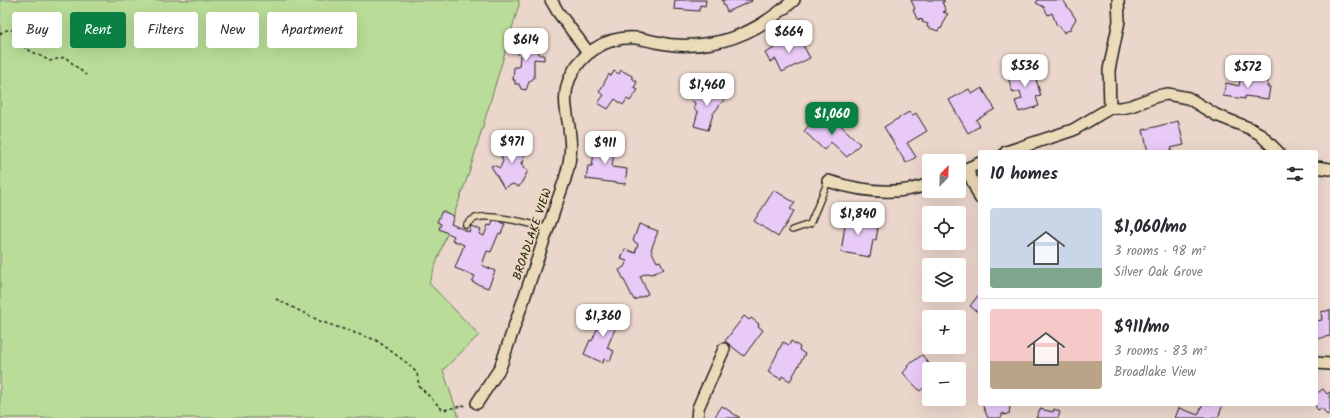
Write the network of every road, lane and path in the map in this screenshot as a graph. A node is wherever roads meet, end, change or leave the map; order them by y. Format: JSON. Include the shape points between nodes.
{"nodes":[{"id":1,"x":551,"y":0,"type":"edge"},
{"id":2,"x":794,"y":0,"type":"edge"},
{"id":3,"x":1118,"y":0,"type":"edge"},
{"id":4,"x":0,"y":34,"type":"edge"},
{"id":5,"x":588,"y":52,"type":"junction"},
{"id":6,"x":86,"y":75,"type":"dead end"},
{"id":7,"x":1110,"y":108,"type":"junction"},
{"id":8,"x":1012,"y":150,"type":"edge"},
{"id":9,"x":1276,"y":150,"type":"edge"},
{"id":10,"x":978,"y":164,"type":"edge"},
{"id":11,"x":1318,"y":168,"type":"edge"},
{"id":12,"x":966,"y":169,"type":"edge"},
{"id":13,"x":1330,"y":169,"type":"edge"},
{"id":14,"x":966,"y":175,"type":"edge"},
{"id":15,"x":828,"y":181,"type":"joint"},
{"id":16,"x":922,"y":186,"type":"edge"},
{"id":17,"x":978,"y":195,"type":"edge"},
{"id":18,"x":466,"y":225,"type":"dead end"},
{"id":19,"x":548,"y":229,"type":"junction"},
{"id":20,"x":792,"y":230,"type":"dead end"},
{"id":21,"x":276,"y":299,"type":"dead end"},
{"id":22,"x":724,"y":349,"type":"dead end"},
{"id":23,"x":1318,"y":363,"type":"edge"},
{"id":24,"x":1330,"y":364,"type":"edge"},
{"id":25,"x":478,"y":403,"type":"joint"},
{"id":26,"x":697,"y":418,"type":"edge"}],
"edges":[{"from":1,"to":5,"type":"street"},
{"from":2,"to":5,"type":"street","name":"BROADLAKE VIEW","via":[[765,23],[725,40],[699,45],[676,45],[635,38],[622,39]]},
{"from":3,"to":7,"type":"street","via":[[1119,21],[1109,70]]},
{"from":4,"to":6,"type":"path","via":[[11,29],[25,38],[25,48],[50,61],[65,57]]},
{"from":5,"to":19,"type":"street","name":"BROADLAKE VIEW","via":[[574,71],[565,94],[564,105],[571,138],[570,159]]},
{"from":7,"to":8,"type":"street","via":[[1073,130]]},
{"from":7,"to":9,"type":"street","via":[[1131,106],[1167,94],[1178,95],[1260,134]]},
{"from":10,"to":12,"type":"street"},
{"from":11,"to":13,"type":"street"},
{"from":14,"to":17,"type":"street"},
{"from":15,"to":16,"type":"street","via":[[859,190],[875,191]]},
{"from":15,"to":20,"type":"lane","via":[[810,224]]},
{"from":18,"to":19,"type":"lane","via":[[476,218],[485,216],[520,221]]},
{"from":19,"to":25,"type":"street","name":"BROADLAKE VIEW","via":[[500,368]]},
{"from":21,"to":25,"type":"path","via":[[322,322],[376,340],[417,373],[419,386],[443,410]]},
{"from":22,"to":26,"type":"street","via":[[698,408]]},
{"from":23,"to":24,"type":"street"}]}
